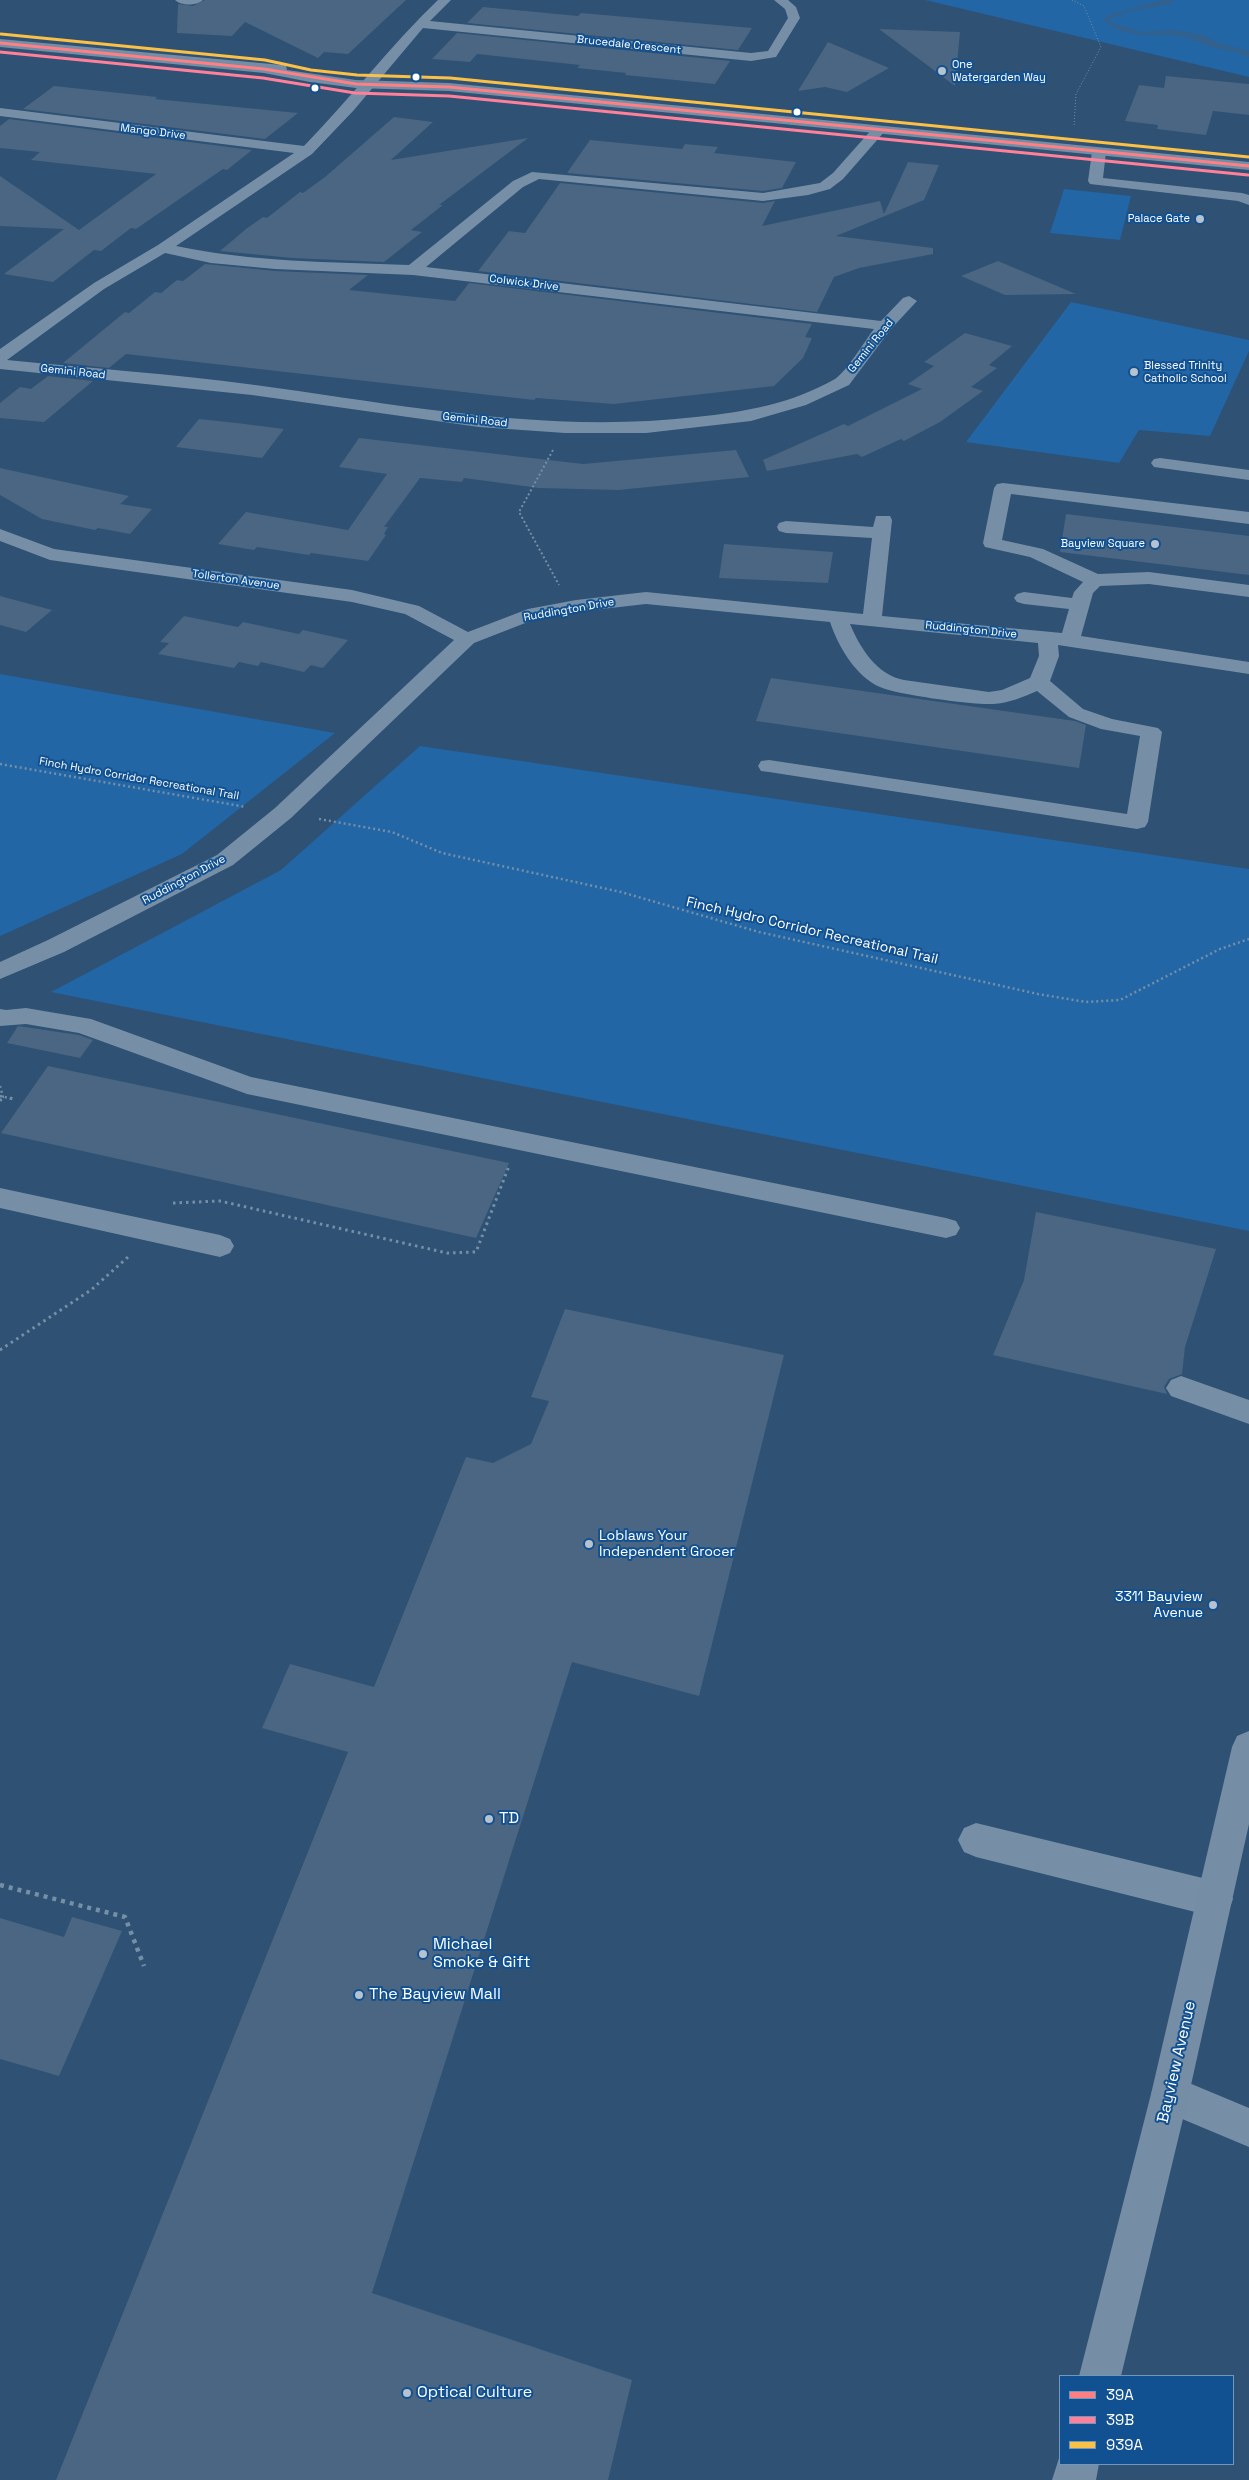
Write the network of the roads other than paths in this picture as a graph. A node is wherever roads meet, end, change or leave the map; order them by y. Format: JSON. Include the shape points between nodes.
{"nodes":[{"id":1,"x":181,"y":0,"type":"edge"},
{"id":2,"x":197,"y":0,"type":"edge"},
{"id":3,"x":445,"y":0,"type":"edge"},
{"id":4,"x":780,"y":0,"type":"edge"},
{"id":5,"x":420,"y":24,"type":"junction"},
{"id":6,"x":0,"y":43,"type":"edge"},
{"id":7,"x":372,"y":80,"type":"junction"},
{"id":8,"x":0,"y":112,"type":"edge"},
{"id":9,"x":878,"y":130,"type":"junction"},
{"id":10,"x":307,"y":151,"type":"junction"},
{"id":11,"x":1100,"y":152,"type":"junction"},
{"id":12,"x":1249,"y":166,"type":"edge"},
{"id":13,"x":1249,"y":201,"type":"edge"},
{"id":14,"x":163,"y":248,"type":"junction"},
{"id":15,"x":412,"y":270,"type":"junction"},
{"id":16,"x":909,"y":301,"type":"dead end"},
{"id":17,"x":885,"y":326,"type":"junction"},
{"id":18,"x":0,"y":358,"type":"edge"},
{"id":19,"x":0,"y":364,"type":"edge"},
{"id":20,"x":1160,"y":463,"type":"dead end"},
{"id":21,"x":1249,"y":475,"type":"edge"},
{"id":22,"x":1249,"y":518,"type":"edge"},
{"id":23,"x":786,"y":527,"type":"dead end"},
{"id":24,"x":0,"y":535,"type":"edge"},
{"id":25,"x":1096,"y":580,"type":"junction"},
{"id":26,"x":1249,"y":592,"type":"edge"},
{"id":27,"x":1024,"y":598,"type":"dead end"},
{"id":28,"x":1080,"y":606,"type":"junction"},
{"id":29,"x":838,"y":617,"type":"junction"},
{"id":30,"x":872,"y":620,"type":"junction"},
{"id":31,"x":1048,"y":638,"type":"junction"},
{"id":32,"x":467,"y":640,"type":"junction"},
{"id":33,"x":1070,"y":640,"type":"junction"},
{"id":34,"x":1249,"y":668,"type":"edge"},
{"id":35,"x":1039,"y":682,"type":"junction"},
{"id":36,"x":769,"y":766,"type":"dead end"},
{"id":37,"x":0,"y":971,"type":"edge"},
{"id":38,"x":0,"y":1017,"type":"edge"},
{"id":39,"x":0,"y":1198,"type":"edge"},
{"id":40,"x":946,"y":1228,"type":"dead end"},
{"id":41,"x":220,"y":1246,"type":"dead end"},
{"id":42,"x":1181,"y":1388,"type":"dead end"},
{"id":43,"x":1249,"y":1412,"type":"edge"},
{"id":44,"x":1249,"y":1746,"type":"edge"},
{"id":45,"x":976,"y":1840,"type":"dead end"},
{"id":46,"x":1215,"y":1899,"type":"junction"},
{"id":47,"x":1170,"y":2094,"type":"junction"},
{"id":48,"x":1249,"y":2128,"type":"edge"},
{"id":49,"x":1100,"y":2375,"type":"edge"},
{"id":50,"x":1078,"y":2465,"type":"edge"},
{"id":51,"x":1074,"y":2480,"type":"edge"}],
"edges":[{"from":1,"to":2,"type":"street"},
{"from":3,"to":5,"type":"street"},
{"from":4,"to":5,"type":"street","name":"Brucedale Crescent","via":[[790,7],[794,18],[772,54],[751,57]]},
{"from":5,"to":7,"type":"street"},
{"from":6,"to":7,"type":"main road","via":[[264,69],[299,78]]},
{"from":7,"to":9,"type":"main road","via":[[409,88],[449,87]]},
{"from":7,"to":10,"type":"street"},
{"from":8,"to":10,"type":"street","name":"Mango Drive"},
{"from":9,"to":11,"type":"main road"},
{"from":9,"to":15,"type":"street","via":[[838,176],[825,186],[762,197],[537,175],[518,184]]},
{"from":10,"to":14,"type":"street"},
{"from":11,"to":12,"type":"main road"},
{"from":11,"to":13,"type":"street","via":[[1095,181]]},
{"from":14,"to":15,"type":"street","name":"Colwick Drive","via":[[211,258],[275,264]]},
{"from":14,"to":18,"type":"street","via":[[99,286]]},
{"from":15,"to":17,"type":"street","name":"Colwick Drive"},
{"from":16,"to":17,"type":"street","name":"Gemini Road"},
{"from":17,"to":19,"type":"street","name":"Gemini Road","via":[[843,381],[800,401],[751,416],[646,428],[565,428],[479,422],[252,390]]},
{"from":20,"to":21,"type":"street"},
{"from":22,"to":25,"type":"street","via":[[1003,488],[992,543],[1036,553]]},
{"from":23,"to":30,"type":"street","via":[[882,526]]},
{"from":24,"to":32,"type":"street","name":"Tollerton Avenue","via":[[50,554],[352,596],[412,610]]},
{"from":25,"to":26,"type":"street","via":[[1149,578]]},
{"from":25,"to":28,"type":"street","via":[[1084,592]]},
{"from":27,"to":28,"type":"street"},
{"from":28,"to":33,"type":"street"},
{"from":29,"to":30,"type":"street","name":"Ruddington Drive"},
{"from":29,"to":32,"type":"street","name":"Ruddington Drive","via":[[646,598],[528,615]]},
{"from":29,"to":35,"type":"street","via":[[844,635],[866,666],[888,684],[989,698],[1015,694]]},
{"from":30,"to":31,"type":"street","name":"Ruddington Drive"},
{"from":31,"to":33,"type":"street","name":"Ruddington Drive"},
{"from":31,"to":35,"type":"street","via":[[1050,656]]},
{"from":32,"to":37,"type":"street","name":"Ruddington Drive","via":[[283,813],[225,860]]},
{"from":33,"to":34,"type":"street","name":"Ruddington Drive"},
{"from":35,"to":36,"type":"street","via":[[1076,714],[1108,725],[1151,732],[1137,822]]},
{"from":38,"to":40,"type":"street","via":[[26,1016],[82,1026],[247,1085]]},
{"from":39,"to":41,"type":"street"},
{"from":42,"to":43,"type":"street"},
{"from":44,"to":46,"type":"main road","name":"Bayview Avenue"},
{"from":45,"to":46,"type":"street"},
{"from":46,"to":47,"type":"main road","name":"Bayview Avenue"},
{"from":47,"to":48,"type":"street"},
{"from":47,"to":49,"type":"main road","name":"Bayview Avenue"},
{"from":50,"to":51,"type":"main road"}]}
